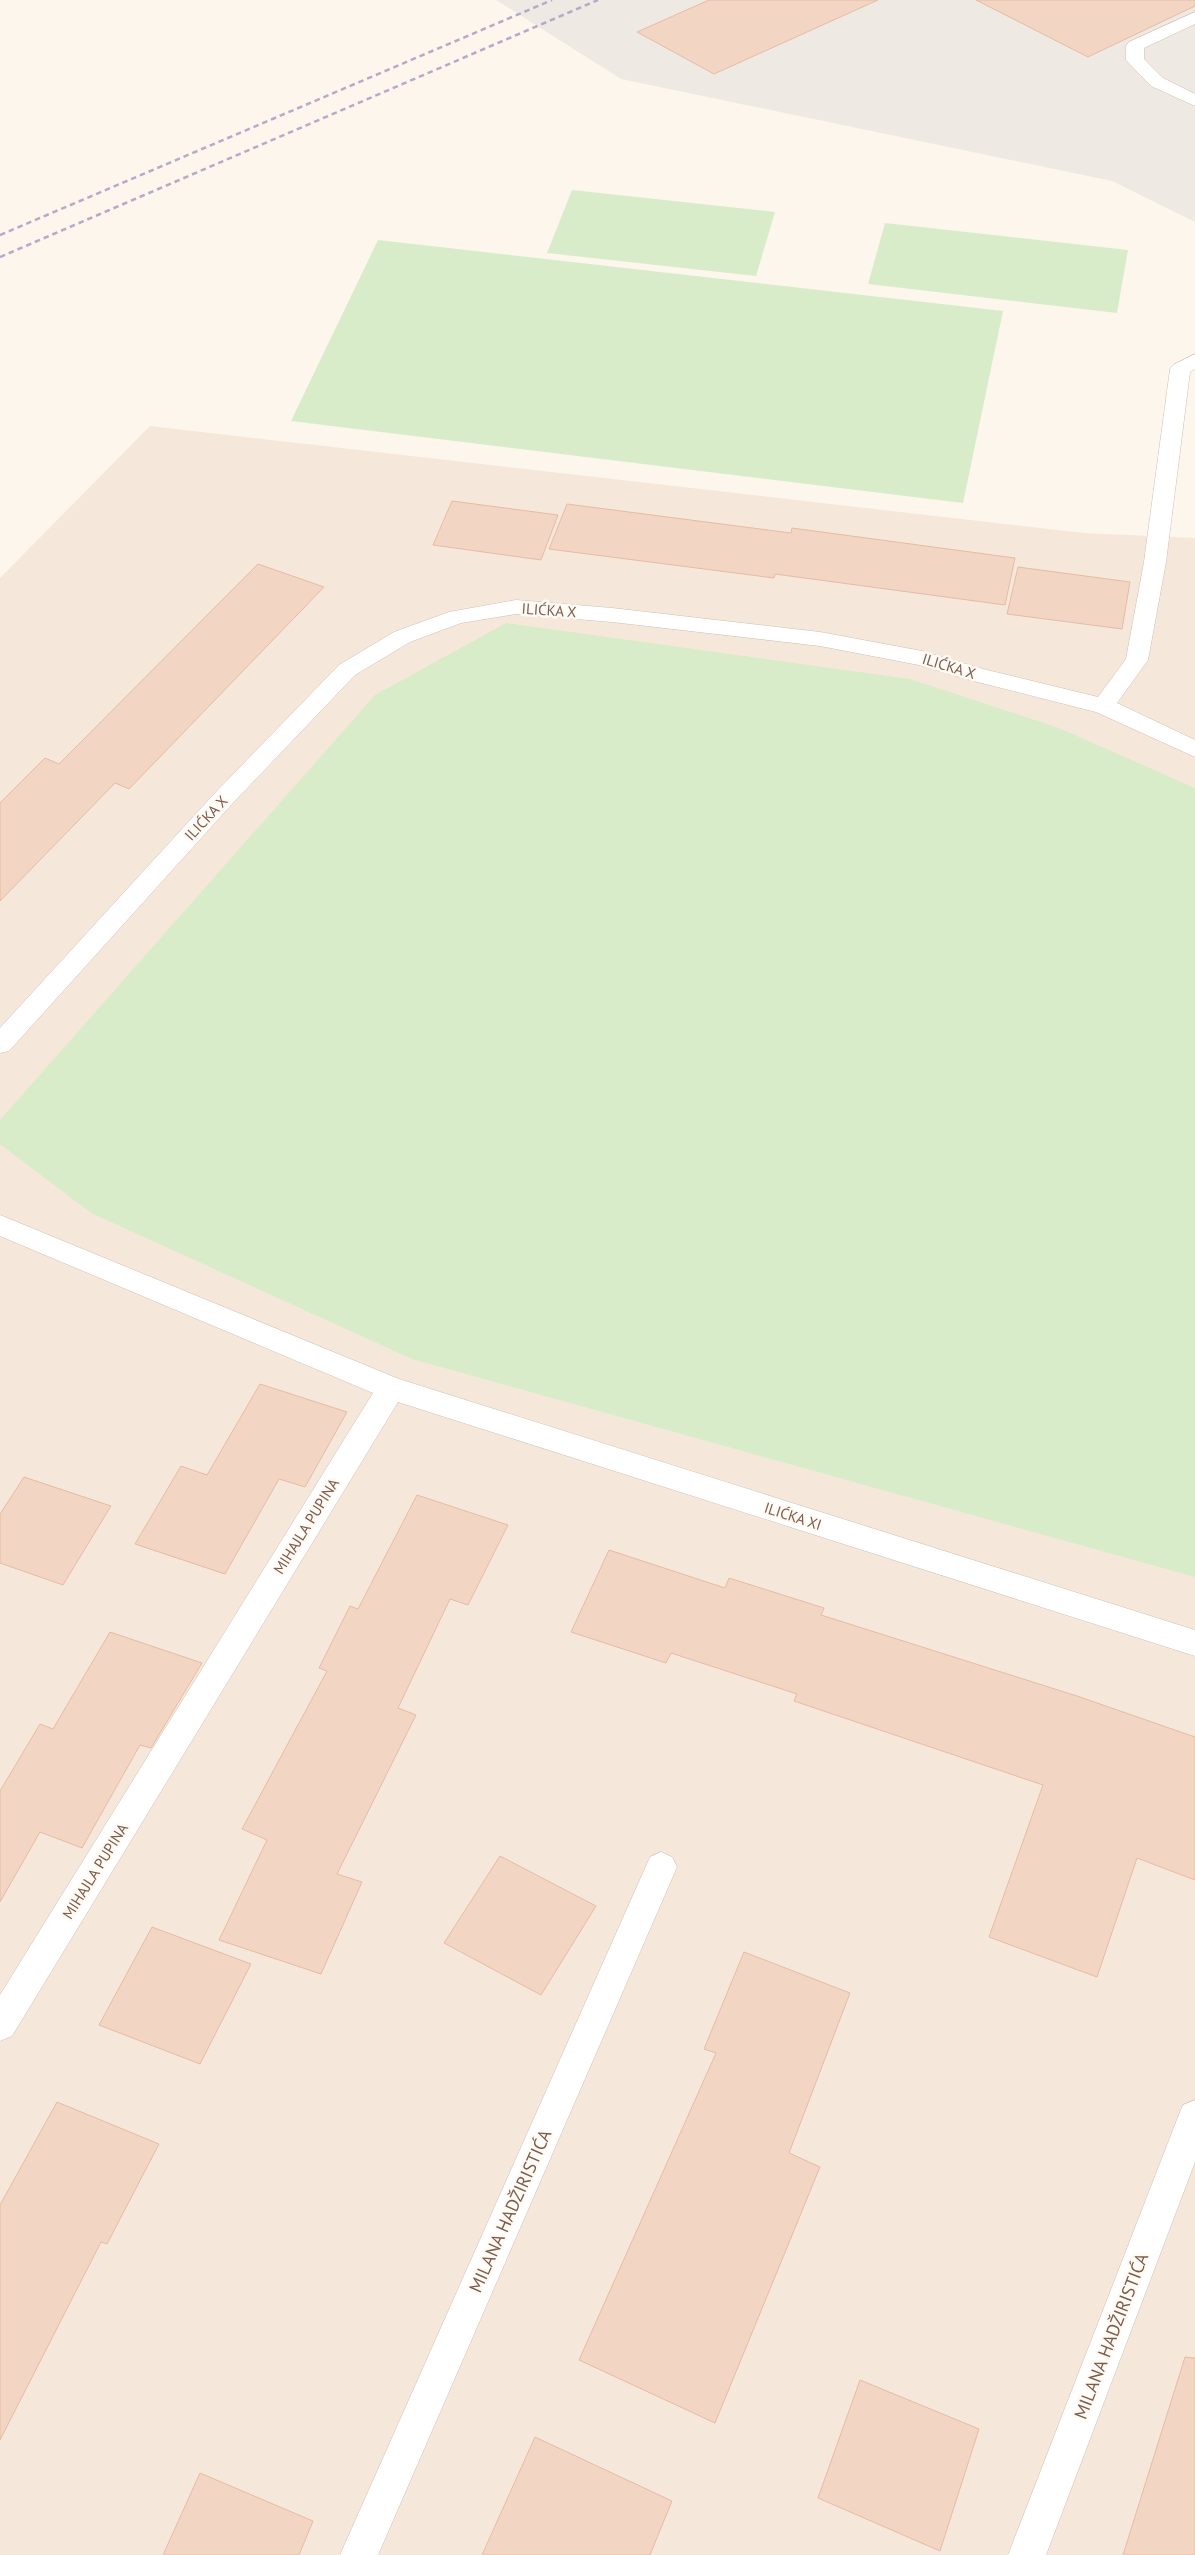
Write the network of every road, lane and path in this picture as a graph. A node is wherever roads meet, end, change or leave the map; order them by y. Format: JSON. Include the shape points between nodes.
{"nodes":[{"id":1,"x":1195,"y":17,"type":"edge"},
{"id":2,"x":1195,"y":101,"type":"edge"},
{"id":3,"x":1195,"y":360,"type":"edge"},
{"id":4,"x":1104,"y":706,"type":"junction"},
{"id":5,"x":1195,"y":749,"type":"edge"},
{"id":6,"x":0,"y":1044,"type":"edge"},
{"id":7,"x":0,"y":1225,"type":"edge"},
{"id":8,"x":391,"y":1388,"type":"junction"},
{"id":9,"x":1195,"y":1643,"type":"edge"},
{"id":10,"x":661,"y":1867,"type":"dead end"},
{"id":11,"x":0,"y":2026,"type":"edge"},
{"id":12,"x":1195,"y":2116,"type":"edge"},
{"id":13,"x":359,"y":2555,"type":"edge"},
{"id":14,"x":1027,"y":2555,"type":"edge"}],
"edges":[{"from":1,"to":2,"type":"street","via":[[1135,46],[1135,60],[1157,82]]},
{"from":3,"to":4,"type":"street","via":[[1180,369],[1155,562],[1137,660]]},
{"from":4,"to":5,"type":"street","name":"ILIĆKA X"},
{"from":4,"to":6,"type":"street","name":"ILIĆKA X","via":[[922,658],[820,639],[516,607],[456,617],[402,637],[347,670],[223,799]]},
{"from":7,"to":8,"type":"street"},
{"from":8,"to":9,"type":"street","name":"ILIĆKA XI"},
{"from":8,"to":11,"type":"street","name":"MIHAJLA PUPINA"},
{"from":10,"to":13,"type":"street","name":"MILANA HADŽIRISTIĆA"},
{"from":12,"to":14,"type":"street","name":"MILANA HADŽIRISTIĆA"}]}
